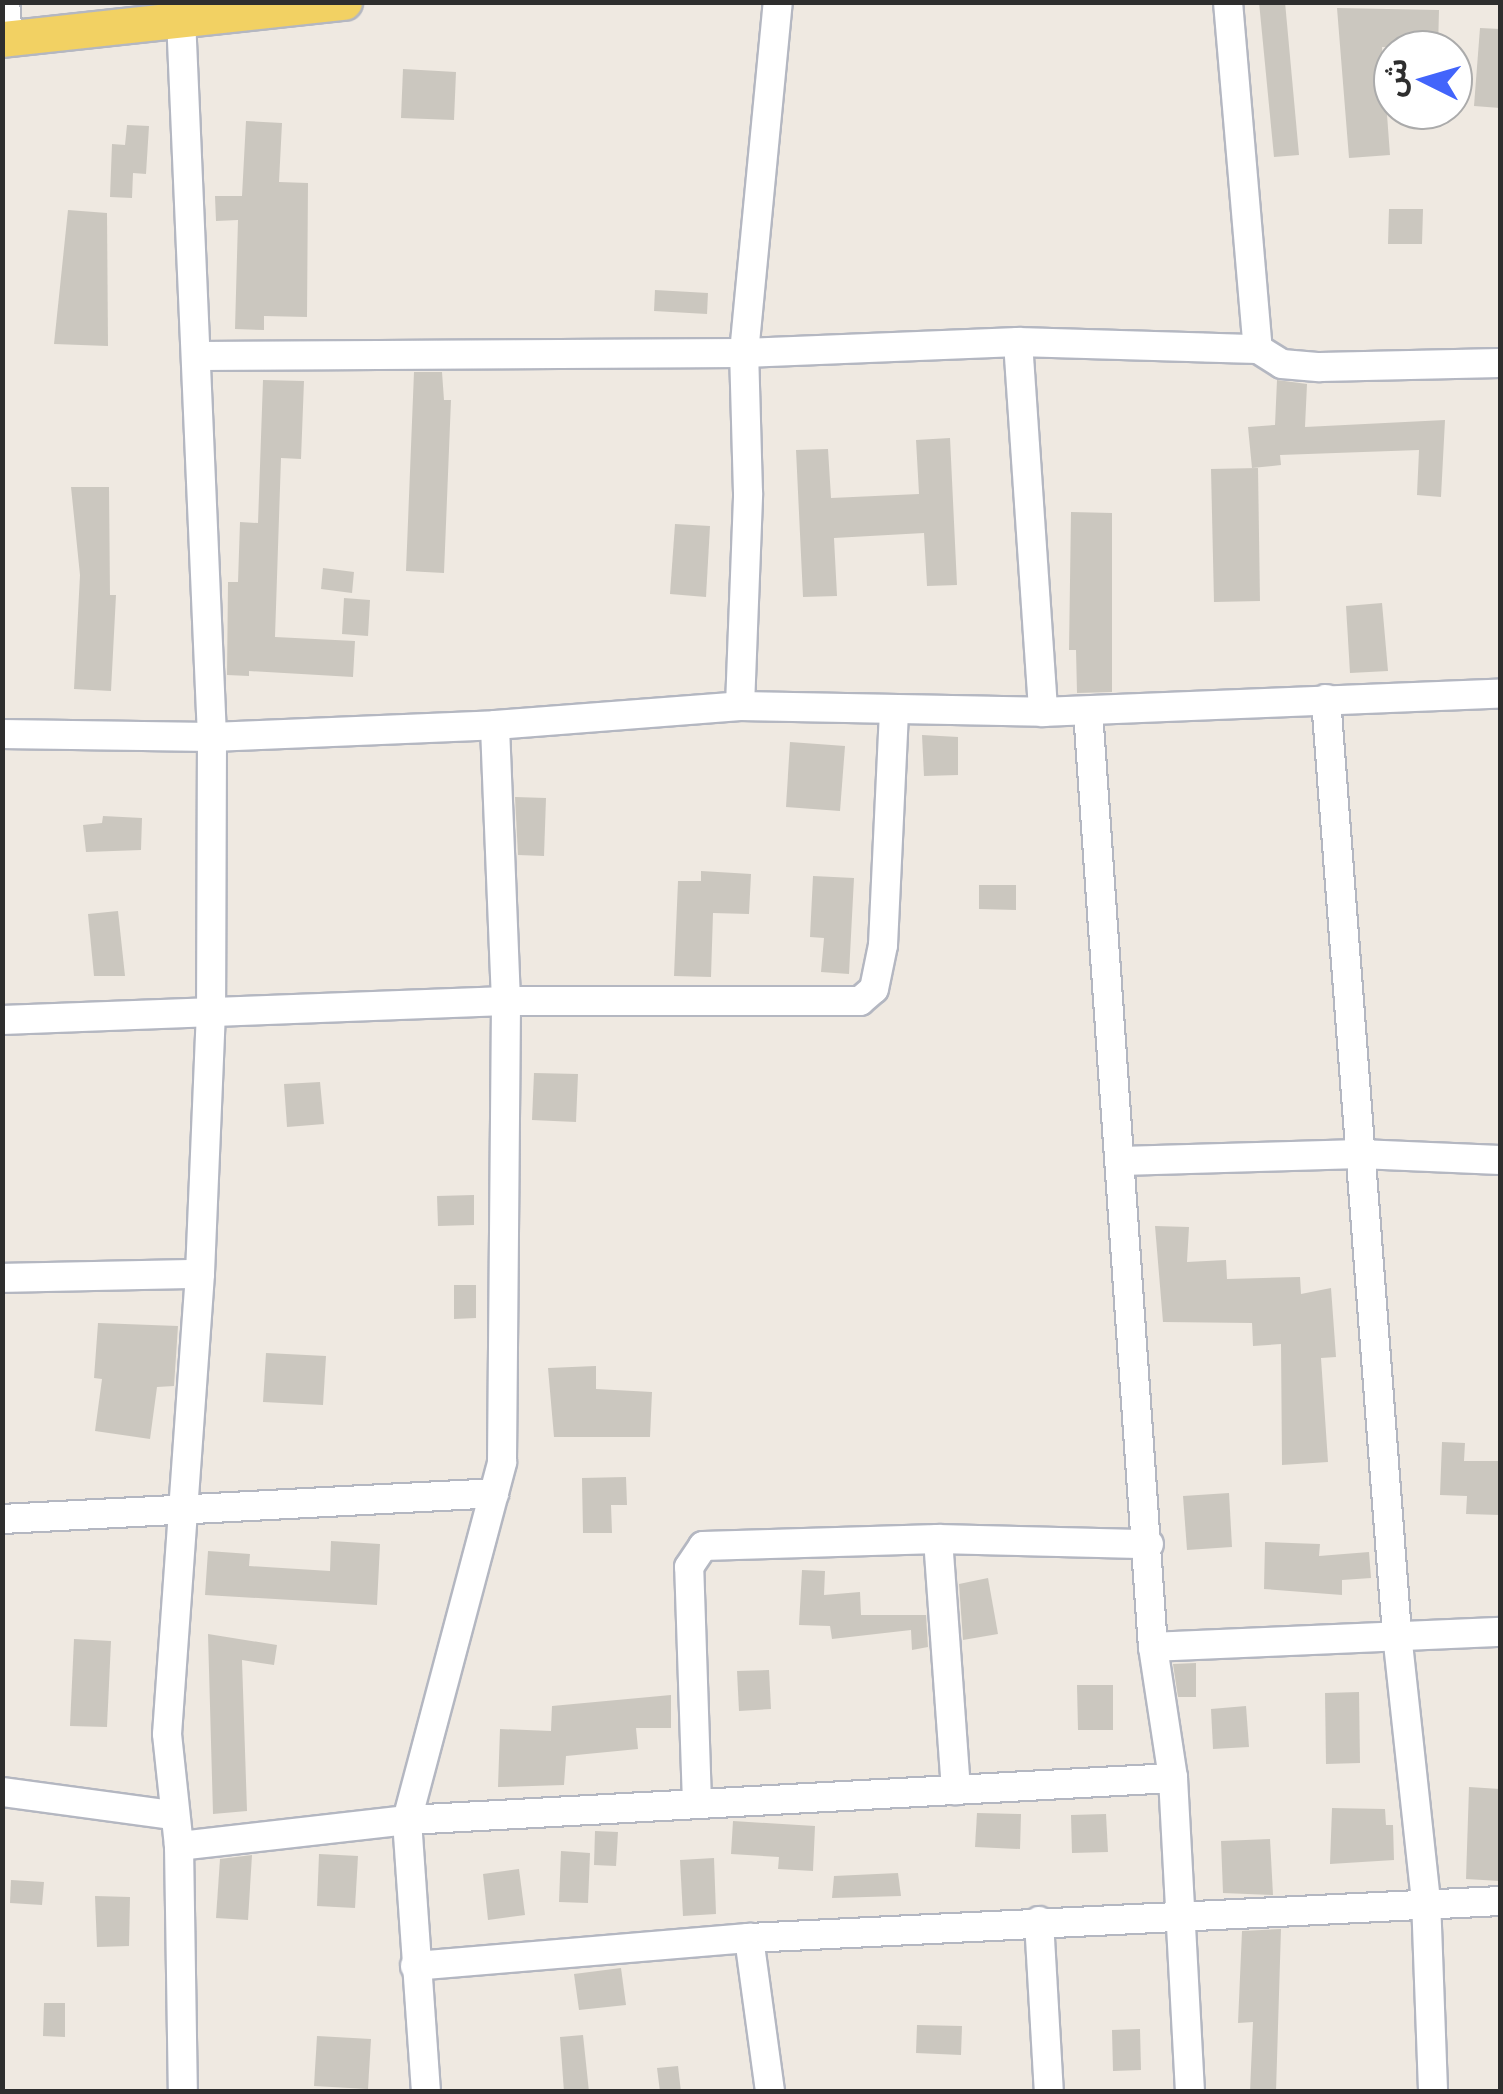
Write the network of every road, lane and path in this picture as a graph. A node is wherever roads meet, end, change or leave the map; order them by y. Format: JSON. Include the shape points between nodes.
{"nodes":[{"id":1,"x":5,"y":2,"type":"edge"},
{"id":2,"x":344,"y":2,"type":"edge"},
{"id":3,"x":778,"y":2,"type":"edge"},
{"id":4,"x":1228,"y":2,"type":"edge"},
{"id":5,"x":292,"y":5,"type":"edge"},
{"id":6,"x":182,"y":18,"type":"junction"},
{"id":7,"x":5,"y":39,"type":"edge"},
{"id":8,"x":1018,"y":342,"type":"junction"},
{"id":9,"x":1258,"y":349,"type":"junction"},
{"id":10,"x":744,"y":353,"type":"junction"},
{"id":11,"x":198,"y":356,"type":"junction"},
{"id":12,"x":1500,"y":363,"type":"edge"},
{"id":13,"x":1500,"y":694,"type":"edge"},
{"id":14,"x":1326,"y":699,"type":"junction"},
{"id":15,"x":740,"y":706,"type":"junction"},
{"id":16,"x":894,"y":708,"type":"junction"},
{"id":17,"x":1088,"y":711,"type":"junction"},
{"id":18,"x":1044,"y":712,"type":"junction"},
{"id":19,"x":495,"y":725,"type":"junction"},
{"id":20,"x":2,"y":734,"type":"edge"},
{"id":21,"x":212,"y":738,"type":"junction"},
{"id":22,"x":506,"y":1001,"type":"junction"},
{"id":23,"x":211,"y":1011,"type":"junction"},
{"id":24,"x":2,"y":1020,"type":"edge"},
{"id":25,"x":1360,"y":1154,"type":"junction"},
{"id":26,"x":1500,"y":1160,"type":"edge"},
{"id":27,"x":1121,"y":1161,"type":"junction"},
{"id":28,"x":200,"y":1274,"type":"junction"},
{"id":29,"x":2,"y":1278,"type":"edge"},
{"id":30,"x":494,"y":1493,"type":"junction"},
{"id":31,"x":180,"y":1506,"type":"junction"},
{"id":32,"x":2,"y":1519,"type":"edge"},
{"id":33,"x":938,"y":1540,"type":"junction"},
{"id":34,"x":1149,"y":1544,"type":"junction"},
{"id":35,"x":1500,"y":1632,"type":"edge"},
{"id":36,"x":1397,"y":1634,"type":"junction"},
{"id":37,"x":1153,"y":1647,"type":"junction"},
{"id":38,"x":1174,"y":1778,"type":"junction"},
{"id":39,"x":956,"y":1790,"type":"junction"},
{"id":40,"x":2,"y":1792,"type":"edge"},
{"id":41,"x":697,"y":1803,"type":"junction"},
{"id":42,"x":173,"y":1815,"type":"junction"},
{"id":43,"x":407,"y":1820,"type":"junction"},
{"id":44,"x":178,"y":1846,"type":"junction"},
{"id":45,"x":1426,"y":1899,"type":"junction"},
{"id":46,"x":1500,"y":1900,"type":"edge"},
{"id":47,"x":1180,"y":1913,"type":"junction"},
{"id":48,"x":1038,"y":1921,"type":"junction"},
{"id":49,"x":748,"y":1938,"type":"junction"},
{"id":50,"x":415,"y":1966,"type":"junction"},
{"id":51,"x":183,"y":2092,"type":"edge"},
{"id":52,"x":426,"y":2092,"type":"edge"},
{"id":53,"x":770,"y":2092,"type":"edge"},
{"id":54,"x":1048,"y":2092,"type":"edge"},
{"id":55,"x":1190,"y":2092,"type":"edge"},
{"id":56,"x":1434,"y":2092,"type":"edge"}],
"edges":[{"from":1,"to":7,"type":"street"},
{"from":2,"to":5,"type":"main road"},
{"from":3,"to":10,"type":"street"},
{"from":4,"to":9,"type":"street"},
{"from":5,"to":6,"type":"main road"},
{"from":6,"to":7,"type":"main road"},
{"from":6,"to":11,"type":"street"},
{"from":8,"to":9,"type":"street"},
{"from":8,"to":10,"type":"street"},
{"from":8,"to":18,"type":"street"},
{"from":9,"to":12,"type":"street","via":[[1282,364],[1320,368]]},
{"from":10,"to":11,"type":"street"},
{"from":10,"to":15,"type":"street","via":[[748,493]]},
{"from":11,"to":21,"type":"street"},
{"from":13,"to":14,"type":"street"},
{"from":14,"to":17,"type":"street"},
{"from":14,"to":25,"type":"street"},
{"from":15,"to":16,"type":"street"},
{"from":15,"to":19,"type":"street"},
{"from":16,"to":18,"type":"street"},
{"from":16,"to":22,"type":"street","via":[[884,944],[874,989],[860,1000]]},
{"from":17,"to":18,"type":"street"},
{"from":17,"to":27,"type":"street"},
{"from":19,"to":21,"type":"street"},
{"from":19,"to":22,"type":"street"},
{"from":20,"to":21,"type":"street"},
{"from":21,"to":23,"type":"street"},
{"from":22,"to":23,"type":"street"},
{"from":22,"to":30,"type":"street","via":[[508,1278],[502,1462]]},
{"from":23,"to":24,"type":"street"},
{"from":23,"to":28,"type":"street"},
{"from":25,"to":26,"type":"street"},
{"from":25,"to":27,"type":"street"},
{"from":25,"to":36,"type":"street"},
{"from":27,"to":34,"type":"street"},
{"from":28,"to":29,"type":"street"},
{"from":28,"to":31,"type":"street"},
{"from":30,"to":31,"type":"street"},
{"from":30,"to":43,"type":"street"},
{"from":31,"to":32,"type":"street"},
{"from":31,"to":42,"type":"street","via":[[168,1734]]},
{"from":33,"to":34,"type":"street"},
{"from":33,"to":39,"type":"street"},
{"from":33,"to":41,"type":"street","via":[[703,1546],[692,1554]]},
{"from":34,"to":37,"type":"street"},
{"from":35,"to":36,"type":"street"},
{"from":36,"to":37,"type":"street"},
{"from":36,"to":45,"type":"street"},
{"from":37,"to":38,"type":"street"},
{"from":38,"to":39,"type":"street"},
{"from":38,"to":47,"type":"street"},
{"from":39,"to":41,"type":"street"},
{"from":40,"to":42,"type":"street"},
{"from":41,"to":43,"type":"street"},
{"from":42,"to":44,"type":"street"},
{"from":43,"to":44,"type":"street"},
{"from":43,"to":50,"type":"street"},
{"from":44,"to":51,"type":"street"},
{"from":45,"to":46,"type":"street"},
{"from":45,"to":47,"type":"street"},
{"from":45,"to":56,"type":"street"},
{"from":47,"to":48,"type":"street"},
{"from":47,"to":55,"type":"street"},
{"from":48,"to":49,"type":"street"},
{"from":48,"to":54,"type":"street"},
{"from":49,"to":50,"type":"street"},
{"from":49,"to":53,"type":"street"},
{"from":50,"to":52,"type":"street"}]}
